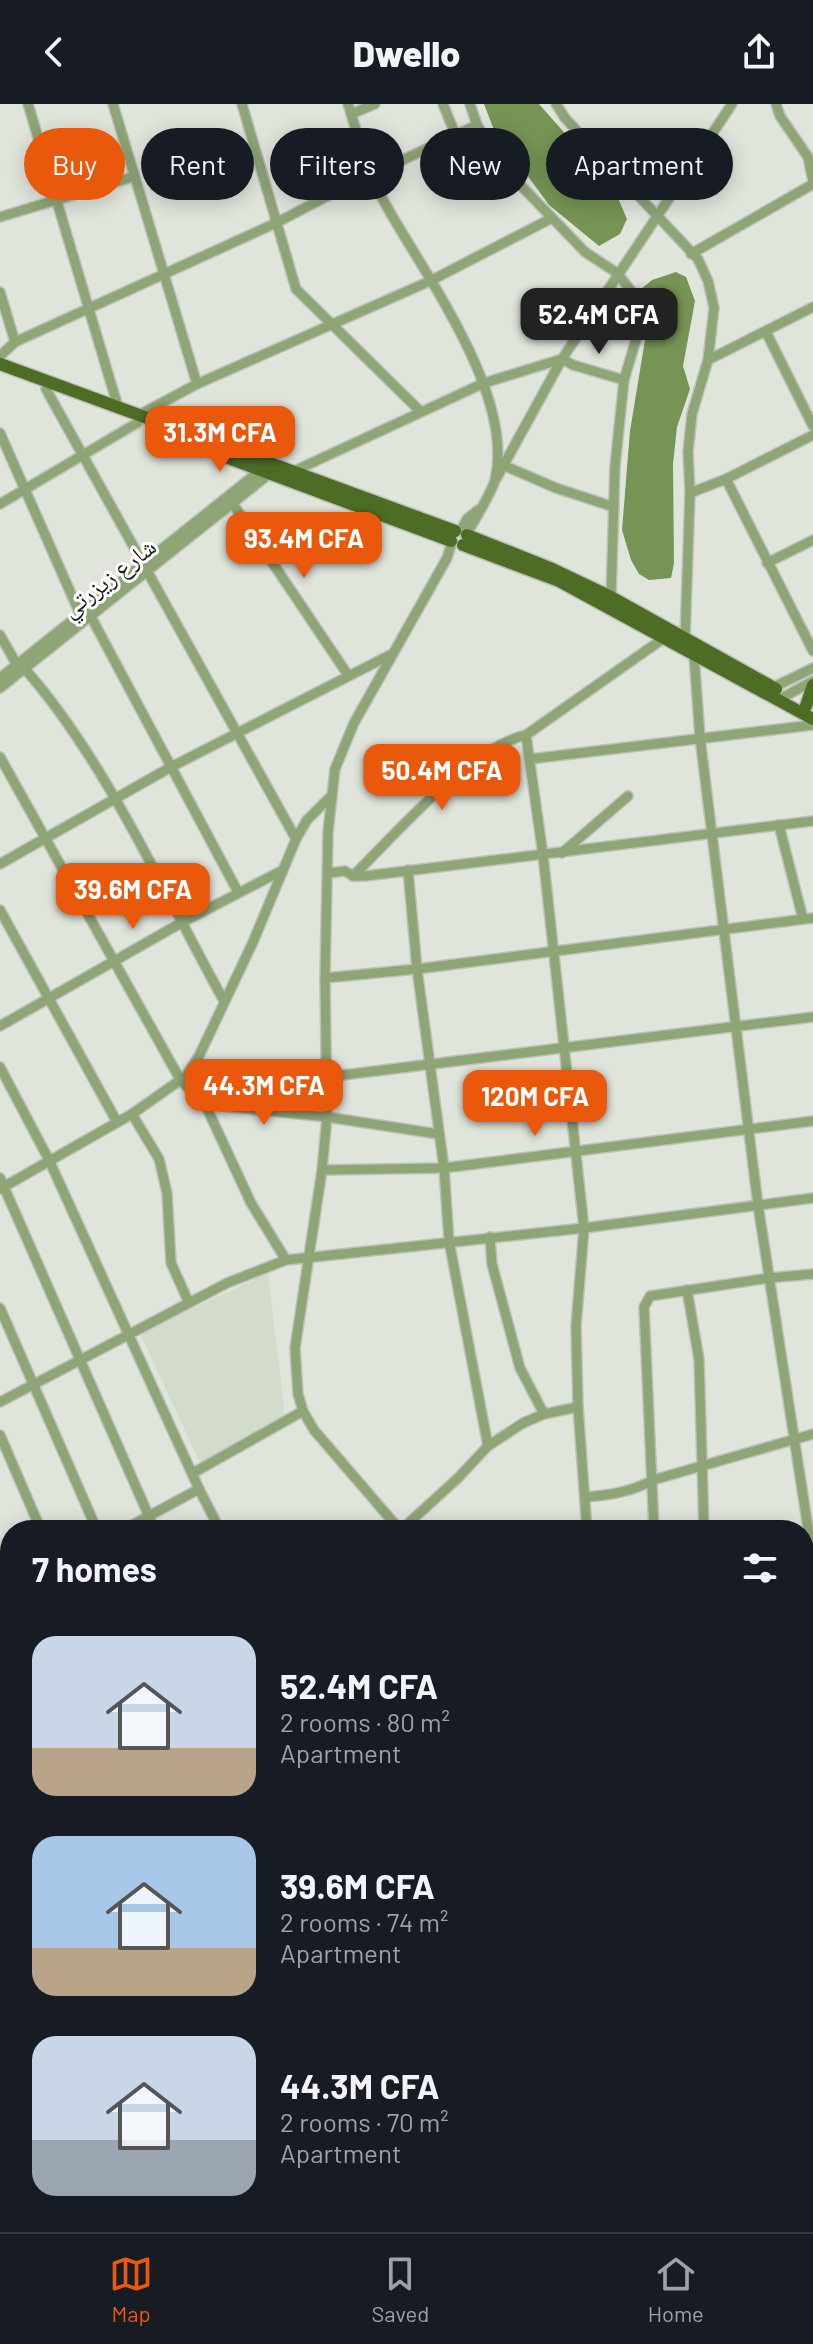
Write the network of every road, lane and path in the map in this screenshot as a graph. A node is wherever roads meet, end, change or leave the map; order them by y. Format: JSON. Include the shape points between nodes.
{"nodes":[{"id":1,"x":28,"y":104,"type":"edge"},
{"id":2,"x":113,"y":104,"type":"edge"},
{"id":3,"x":242,"y":104,"type":"edge"},
{"id":4,"x":375,"y":104,"type":"edge"},
{"id":5,"x":443,"y":104,"type":"edge"},
{"id":6,"x":470,"y":104,"type":"edge"},
{"id":7,"x":556,"y":104,"type":"edge"},
{"id":8,"x":732,"y":104,"type":"edge"},
{"id":9,"x":776,"y":104,"type":"edge"},
{"id":10,"x":350,"y":109,"type":"edge"},
{"id":11,"x":477,"y":125,"type":"junction"},
{"id":12,"x":35,"y":128,"type":"edge"},
{"id":13,"x":453,"y":128,"type":"edge"},
{"id":14,"x":471,"y":128,"type":"edge"},
{"id":15,"x":133,"y":177,"type":"junction"},
{"id":16,"x":125,"y":179,"type":"edge"},
{"id":17,"x":813,"y":182,"type":"edge"},
{"id":18,"x":56,"y":200,"type":"joint"},
{"id":19,"x":320,"y":200,"type":"edge"},
{"id":20,"x":383,"y":200,"type":"edge"},
{"id":21,"x":0,"y":217,"type":"edge"},
{"id":22,"x":657,"y":217,"type":"junction"},
{"id":23,"x":552,"y":218,"type":"junction"},
{"id":24,"x":276,"y":223,"type":"junction"},
{"id":25,"x":691,"y":254,"type":"junction"},
{"id":26,"x":617,"y":273,"type":"junction"},
{"id":27,"x":163,"y":275,"type":"junction"},
{"id":28,"x":430,"y":281,"type":"junction"},
{"id":29,"x":0,"y":292,"type":"edge"},
{"id":30,"x":813,"y":307,"type":"edge"},
{"id":31,"x":88,"y":309,"type":"junction"},
{"id":32,"x":333,"y":324,"type":"junction"},
{"id":33,"x":766,"y":332,"type":"junction"},
{"id":34,"x":15,"y":342,"type":"junction"},
{"id":35,"x":0,"y":356,"type":"edge"},
{"id":36,"x":562,"y":359,"type":"junction"},
{"id":37,"x":708,"y":360,"type":"junction"},
{"id":38,"x":0,"y":364,"type":"edge"},
{"id":39,"x":0,"y":373,"type":"edge"},
{"id":40,"x":624,"y":380,"type":"junction"},
{"id":41,"x":484,"y":383,"type":"junction"},
{"id":42,"x":197,"y":384,"type":"junction"},
{"id":43,"x":46,"y":389,"type":"junction"},
{"id":44,"x":118,"y":407,"type":"junction"},
{"id":45,"x":420,"y":411,"type":"junction"},
{"id":46,"x":138,"y":419,"type":"junction"},
{"id":47,"x":813,"y":426,"type":"edge"},
{"id":48,"x":0,"y":433,"type":"edge"},
{"id":49,"x":813,"y":435,"type":"edge"},
{"id":50,"x":83,"y":456,"type":"junction"},
{"id":51,"x":505,"y":466,"type":"junction"},
{"id":52,"x":275,"y":470,"type":"junction"},
{"id":53,"x":726,"y":479,"type":"junction"},
{"id":54,"x":495,"y":481,"type":"junction"},
{"id":55,"x":25,"y":490,"type":"junction"},
{"id":56,"x":690,"y":493,"type":"junction"},
{"id":57,"x":0,"y":504,"type":"edge"},
{"id":58,"x":233,"y":504,"type":"junction"},
{"id":59,"x":614,"y":507,"type":"junction"},
{"id":60,"x":459,"y":538,"type":"junction"},
{"id":61,"x":813,"y":540,"type":"edge"},
{"id":62,"x":767,"y":563,"type":"junction"},
{"id":63,"x":145,"y":568,"type":"junction"},
{"id":64,"x":611,"y":597,"type":"junction"},
{"id":65,"x":85,"y":615,"type":"junction"},
{"id":66,"x":0,"y":635,"type":"edge"},
{"id":67,"x":664,"y":638,"type":"junction"},
{"id":68,"x":685,"y":639,"type":"junction"},
{"id":69,"x":813,"y":651,"type":"edge"},
{"id":70,"x":390,"y":655,"type":"junction"},
{"id":71,"x":694,"y":655,"type":"junction"},
{"id":72,"x":21,"y":667,"type":"junction"},
{"id":73,"x":813,"y":668,"type":"edge"},
{"id":74,"x":348,"y":675,"type":"junction"},
{"id":75,"x":0,"y":678,"type":"edge"},
{"id":76,"x":813,"y":683,"type":"edge"},
{"id":77,"x":0,"y":688,"type":"edge"},
{"id":78,"x":775,"y":694,"type":"junction"},
{"id":79,"x":809,"y":708,"type":"edge"},
{"id":80,"x":813,"y":722,"type":"edge"},
{"id":81,"x":238,"y":732,"type":"junction"},
{"id":82,"x":526,"y":735,"type":"junction"},
{"id":83,"x":700,"y":738,"type":"junction"},
{"id":84,"x":0,"y":757,"type":"edge"},
{"id":85,"x":530,"y":759,"type":"junction"},
{"id":86,"x":171,"y":767,"type":"junction"},
{"id":87,"x":628,"y":796,"type":"dead end"},
{"id":88,"x":330,"y":797,"type":"junction"},
{"id":89,"x":115,"y":798,"type":"junction"},
{"id":90,"x":813,"y":821,"type":"edge"},
{"id":91,"x":779,"y":825,"type":"junction"},
{"id":92,"x":712,"y":833,"type":"junction"},
{"id":93,"x":46,"y":836,"type":"junction"},
{"id":94,"x":296,"y":839,"type":"junction"},
{"id":95,"x":562,"y":853,"type":"junction"},
{"id":96,"x":543,"y":855,"type":"junction"},
{"id":97,"x":0,"y":864,"type":"edge"},
{"id":98,"x":283,"y":870,"type":"junction"},
{"id":99,"x":408,"y":870,"type":"junction"},
{"id":100,"x":329,"y":873,"type":"junction"},
{"id":101,"x":353,"y":876,"type":"junction"},
{"id":102,"x":238,"y":892,"type":"junction"},
{"id":103,"x":0,"y":910,"type":"edge"},
{"id":104,"x":808,"y":919,"type":"edge"},
{"id":105,"x":181,"y":923,"type":"junction"},
{"id":106,"x":726,"y":930,"type":"junction"},
{"id":107,"x":552,"y":952,"type":"junction"},
{"id":108,"x":115,"y":960,"type":"junction"},
{"id":109,"x":417,"y":969,"type":"junction"},
{"id":110,"x":325,"y":978,"type":"junction"},
{"id":111,"x":49,"y":999,"type":"junction"},
{"id":112,"x":224,"y":1001,"type":"junction"},
{"id":113,"x":813,"y":1017,"type":"edge"},
{"id":114,"x":0,"y":1026,"type":"edge"},
{"id":115,"x":738,"y":1026,"type":"junction"},
{"id":116,"x":564,"y":1046,"type":"junction"},
{"id":117,"x":429,"y":1062,"type":"junction"},
{"id":118,"x":0,"y":1067,"type":"edge"},
{"id":119,"x":327,"y":1077,"type":"junction"},
{"id":120,"x":181,"y":1081,"type":"junction"},
{"id":121,"x":205,"y":1104,"type":"junction"},
{"id":122,"x":132,"y":1114,"type":"junction"},
{"id":123,"x":327,"y":1117,"type":"junction"},
{"id":124,"x":813,"y":1121,"type":"edge"},
{"id":125,"x":117,"y":1122,"type":"junction"},
{"id":126,"x":750,"y":1129,"type":"junction"},
{"id":127,"x":438,"y":1134,"type":"junction"},
{"id":128,"x":577,"y":1149,"type":"junction"},
{"id":129,"x":49,"y":1160,"type":"junction"},
{"id":130,"x":444,"y":1168,"type":"junction"},
{"id":131,"x":322,"y":1170,"type":"junction"},
{"id":132,"x":1,"y":1184,"type":"edge"},
{"id":133,"x":813,"y":1198,"type":"edge"},
{"id":134,"x":758,"y":1205,"type":"junction"},
{"id":135,"x":584,"y":1228,"type":"junction"},
{"id":136,"x":490,"y":1237,"type":"junction"},
{"id":137,"x":449,"y":1241,"type":"junction"},
{"id":138,"x":309,"y":1258,"type":"junction"},
{"id":139,"x":286,"y":1260,"type":"junction"},
{"id":140,"x":813,"y":1274,"type":"edge"},
{"id":141,"x":769,"y":1278,"type":"junction"},
{"id":142,"x":687,"y":1290,"type":"junction"},
{"id":143,"x":189,"y":1303,"type":"junction"},
{"id":144,"x":0,"y":1308,"type":"edge"},
{"id":145,"x":130,"y":1332,"type":"junction"},
{"id":146,"x":80,"y":1358,"type":"junction"},
{"id":147,"x":33,"y":1383,"type":"junction"},
{"id":148,"x":0,"y":1402,"type":"edge"},
{"id":149,"x":578,"y":1407,"type":"junction"},
{"id":150,"x":303,"y":1411,"type":"junction"},
{"id":151,"x":544,"y":1414,"type":"junction"},
{"id":152,"x":813,"y":1434,"type":"edge"},
{"id":153,"x":0,"y":1435,"type":"edge"},
{"id":154,"x":793,"y":1440,"type":"junction"},
{"id":155,"x":488,"y":1446,"type":"junction"},
{"id":156,"x":703,"y":1467,"type":"junction"},
{"id":157,"x":193,"y":1473,"type":"junction"},
{"id":158,"x":653,"y":1480,"type":"junction"},
{"id":159,"x":199,"y":1489,"type":"junction"},
{"id":160,"x":585,"y":1497,"type":"junction"},
{"id":161,"x":149,"y":1515,"type":"junction"},
{"id":162,"x":37,"y":1520,"type":"edge"},
{"id":163,"x":93,"y":1520,"type":"edge"},
{"id":164,"x":140,"y":1520,"type":"edge"},
{"id":165,"x":151,"y":1520,"type":"edge"},
{"id":166,"x":215,"y":1520,"type":"edge"},
{"id":167,"x":391,"y":1520,"type":"edge"},
{"id":168,"x":411,"y":1520,"type":"edge"},
{"id":169,"x":586,"y":1520,"type":"edge"},
{"id":170,"x":654,"y":1520,"type":"edge"},
{"id":171,"x":704,"y":1520,"type":"edge"},
{"id":172,"x":806,"y":1520,"type":"edge"}],
"edges":[{"from":1,"to":12,"type":"street"},
{"from":2,"to":15,"type":"street"},
{"from":3,"to":24,"type":"street"},
{"from":4,"to":10,"type":"street"},
{"from":5,"to":13,"type":"street"},
{"from":6,"to":11,"type":"street"},
{"from":7,"to":22,"type":"street"},
{"from":8,"to":22,"type":"street"},
{"from":9,"to":17,"type":"street","via":[[808,157]]},
{"from":11,"to":14,"type":"street"},
{"from":11,"to":23,"type":"street","via":[[504,168]]},
{"from":15,"to":16,"type":"street"},
{"from":15,"to":27,"type":"street"},
{"from":17,"to":25,"type":"street"},
{"from":18,"to":21,"type":"street"},
{"from":18,"to":31,"type":"street"},
{"from":19,"to":24,"type":"street"},
{"from":20,"to":28,"type":"street"},
{"from":22,"to":25,"type":"street"},
{"from":22,"to":26,"type":"street"},
{"from":23,"to":26,"type":"street","via":[[585,252]]},
{"from":23,"to":28,"type":"street"},
{"from":24,"to":27,"type":"street"},
{"from":24,"to":32,"type":"street","via":[[296,289]]},
{"from":25,"to":37,"type":"street","via":[[708,281],[714,308]]},
{"from":26,"to":36,"type":"street"},
{"from":26,"to":40,"type":"street","via":[[632,292],[637,310],[638,333]]},
{"from":27,"to":31,"type":"street"},
{"from":27,"to":42,"type":"street"},
{"from":28,"to":32,"type":"street"},
{"from":28,"to":41,"type":"street"},
{"from":29,"to":34,"type":"street"},
{"from":30,"to":33,"type":"street"},
{"from":31,"to":34,"type":"street"},
{"from":31,"to":44,"type":"street"},
{"from":32,"to":42,"type":"street"},
{"from":32,"to":45,"type":"street"},
{"from":33,"to":37,"type":"street"},
{"from":33,"to":47,"type":"street"},
{"from":34,"to":35,"type":"street"},
{"from":36,"to":40,"type":"street"},
{"from":36,"to":41,"type":"street"},
{"from":36,"to":51,"type":"street"},
{"from":37,"to":56,"type":"street","via":[[692,414]]},
{"from":38,"to":44,"type":"main road"},
{"from":39,"to":43,"type":"main road"},
{"from":40,"to":59,"type":"street"},
{"from":41,"to":45,"type":"street"},
{"from":41,"to":54,"type":"street","via":[[497,434]]},
{"from":42,"to":46,"type":"street"},
{"from":43,"to":46,"type":"main road"},
{"from":43,"to":50,"type":"street"},
{"from":44,"to":46,"type":"main road"},
{"from":45,"to":52,"type":"street"},
{"from":46,"to":50,"type":"street"},
{"from":46,"to":52,"type":"main road"},
{"from":48,"to":55,"type":"street"},
{"from":49,"to":53,"type":"street"},
{"from":50,"to":55,"type":"street"},
{"from":50,"to":63,"type":"street"},
{"from":51,"to":54,"type":"street"},
{"from":51,"to":59,"type":"street"},
{"from":52,"to":58,"type":"street","name":"شارع زيزرتي"},
{"from":52,"to":60,"type":"main road"},
{"from":52,"to":63,"type":"street","name":"شارع زيزرتي"},
{"from":53,"to":56,"type":"street"},
{"from":53,"to":62,"type":"street"},
{"from":54,"to":60,"type":"street"},
{"from":55,"to":57,"type":"street"},
{"from":55,"to":65,"type":"street"},
{"from":56,"to":68,"type":"street"},
{"from":58,"to":63,"type":"street","name":"شارع زيزرتي"},
{"from":58,"to":74,"type":"street"},
{"from":59,"to":64,"type":"street"},
{"from":60,"to":64,"type":"main road","via":[[550,568]]},
{"from":60,"to":67,"type":"main road","via":[[559,581]]},
{"from":60,"to":70,"type":"street"},
{"from":61,"to":62,"type":"street"},
{"from":62,"to":69,"type":"street"},
{"from":63,"to":65,"type":"street","name":"شارع زيزرتي"},
{"from":63,"to":81,"type":"street"},
{"from":64,"to":68,"type":"main road"},
{"from":65,"to":72,"type":"street","name":"شارع زيزرتي"},
{"from":65,"to":86,"type":"street"},
{"from":66,"to":72,"type":"street"},
{"from":67,"to":71,"type":"main road"},
{"from":67,"to":82,"type":"street"},
{"from":68,"to":78,"type":"main road"},
{"from":70,"to":74,"type":"street"},
{"from":70,"to":88,"type":"street","via":[[342,748]]},
{"from":71,"to":78,"type":"main road"},
{"from":71,"to":83,"type":"street"},
{"from":72,"to":75,"type":"street","name":"شارع زيزرتي"},
{"from":72,"to":77,"type":"street","name":"شارع زيزرتي"},
{"from":72,"to":89,"type":"street","via":[[63,718]]},
{"from":73,"to":78,"type":"street"},
{"from":74,"to":81,"type":"street"},
{"from":76,"to":78,"type":"street"},
{"from":76,"to":79,"type":"main road"},
{"from":78,"to":79,"type":"main road"},
{"from":78,"to":80,"type":"main road"},
{"from":80,"to":83,"type":"street"},
{"from":81,"to":86,"type":"street"},
{"from":81,"to":94,"type":"street"},
{"from":82,"to":85,"type":"street"},
{"from":82,"to":101,"type":"street","via":[[469,763]]},
{"from":83,"to":85,"type":"street"},
{"from":83,"to":92,"type":"street"},
{"from":84,"to":93,"type":"street"},
{"from":85,"to":96,"type":"street"},
{"from":86,"to":89,"type":"street"},
{"from":86,"to":102,"type":"street"},
{"from":87,"to":95,"type":"street"},
{"from":88,"to":94,"type":"street"},
{"from":88,"to":100,"type":"street"},
{"from":89,"to":93,"type":"street"},
{"from":89,"to":105,"type":"street"},
{"from":90,"to":91,"type":"street"},
{"from":91,"to":92,"type":"street"},
{"from":91,"to":104,"type":"street"},
{"from":92,"to":95,"type":"street"},
{"from":92,"to":106,"type":"street"},
{"from":93,"to":97,"type":"street"},
{"from":93,"to":108,"type":"street"},
{"from":94,"to":98,"type":"street"},
{"from":95,"to":96,"type":"street"},
{"from":96,"to":99,"type":"street"},
{"from":96,"to":107,"type":"street"},
{"from":98,"to":102,"type":"street"},
{"from":98,"to":112,"type":"street"},
{"from":99,"to":101,"type":"street"},
{"from":99,"to":109,"type":"street"},
{"from":100,"to":101,"type":"street"},
{"from":100,"to":110,"type":"street"},
{"from":102,"to":105,"type":"street"},
{"from":103,"to":111,"type":"street"},
{"from":104,"to":106,"type":"street"},
{"from":105,"to":108,"type":"street"},
{"from":105,"to":112,"type":"street"},
{"from":106,"to":107,"type":"street"},
{"from":106,"to":115,"type":"street"},
{"from":107,"to":109,"type":"street"},
{"from":107,"to":116,"type":"street"},
{"from":108,"to":111,"type":"street"},
{"from":108,"to":120,"type":"street"},
{"from":109,"to":110,"type":"street"},
{"from":109,"to":117,"type":"street"},
{"from":110,"to":119,"type":"street"},
{"from":111,"to":114,"type":"street"},
{"from":111,"to":125,"type":"street"},
{"from":112,"to":120,"type":"street","via":[[199,1056]]},
{"from":113,"to":115,"type":"street"},
{"from":115,"to":116,"type":"street"},
{"from":115,"to":126,"type":"street"},
{"from":116,"to":117,"type":"street"},
{"from":116,"to":128,"type":"street"},
{"from":117,"to":119,"type":"street"},
{"from":117,"to":127,"type":"street"},
{"from":118,"to":129,"type":"street"},
{"from":119,"to":123,"type":"street"},
{"from":120,"to":121,"type":"street"},
{"from":120,"to":122,"type":"street"},
{"from":121,"to":123,"type":"street"},
{"from":121,"to":139,"type":"street","via":[[251,1203]]},
{"from":122,"to":125,"type":"street"},
{"from":122,"to":143,"type":"street","via":[[159,1159],[167,1193],[171,1263]]},
{"from":123,"to":127,"type":"street"},
{"from":123,"to":131,"type":"street"},
{"from":124,"to":126,"type":"street"},
{"from":125,"to":129,"type":"street"},
{"from":126,"to":128,"type":"street"},
{"from":126,"to":134,"type":"street"},
{"from":127,"to":130,"type":"street"},
{"from":128,"to":130,"type":"street"},
{"from":128,"to":135,"type":"street"},
{"from":129,"to":132,"type":"street"},
{"from":129,"to":145,"type":"street"},
{"from":130,"to":131,"type":"street"},
{"from":130,"to":137,"type":"street"},
{"from":131,"to":138,"type":"street"},
{"from":132,"to":146,"type":"street"},
{"from":133,"to":134,"type":"street"},
{"from":134,"to":135,"type":"street"},
{"from":134,"to":141,"type":"street"},
{"from":135,"to":136,"type":"street"},
{"from":135,"to":149,"type":"street","via":[[576,1326]]},
{"from":136,"to":137,"type":"street"},
{"from":136,"to":151,"type":"street","via":[[492,1264],[520,1368]]},
{"from":137,"to":138,"type":"street"},
{"from":137,"to":155,"type":"street"},
{"from":138,"to":139,"type":"street"},
{"from":138,"to":150,"type":"street","via":[[295,1348]]},
{"from":139,"to":143,"type":"street"},
{"from":140,"to":141,"type":"street"},
{"from":141,"to":142,"type":"street"},
{"from":141,"to":154,"type":"street"},
{"from":142,"to":156,"type":"street","via":[[699,1359]]},
{"from":142,"to":158,"type":"street","via":[[650,1296],[644,1307]]},
{"from":143,"to":145,"type":"street"},
{"from":144,"to":147,"type":"street"},
{"from":145,"to":146,"type":"street"},
{"from":145,"to":157,"type":"street"},
{"from":146,"to":147,"type":"street"},
{"from":146,"to":161,"type":"street"},
{"from":147,"to":148,"type":"street"},
{"from":147,"to":163,"type":"street"},
{"from":149,"to":151,"type":"street"},
{"from":149,"to":160,"type":"street"},
{"from":150,"to":157,"type":"street"},
{"from":150,"to":167,"type":"street"},
{"from":151,"to":155,"type":"street"},
{"from":152,"to":154,"type":"street"},
{"from":153,"to":162,"type":"street"},
{"from":154,"to":156,"type":"street"},
{"from":154,"to":172,"type":"street"},
{"from":155,"to":168,"type":"street"},
{"from":156,"to":158,"type":"street"},
{"from":156,"to":171,"type":"street"},
{"from":157,"to":159,"type":"street"},
{"from":158,"to":160,"type":"street","via":[[611,1495]]},
{"from":158,"to":170,"type":"street"},
{"from":159,"to":161,"type":"street"},
{"from":159,"to":166,"type":"street"},
{"from":160,"to":169,"type":"street"},
{"from":161,"to":164,"type":"street"},
{"from":161,"to":165,"type":"street"}]}
